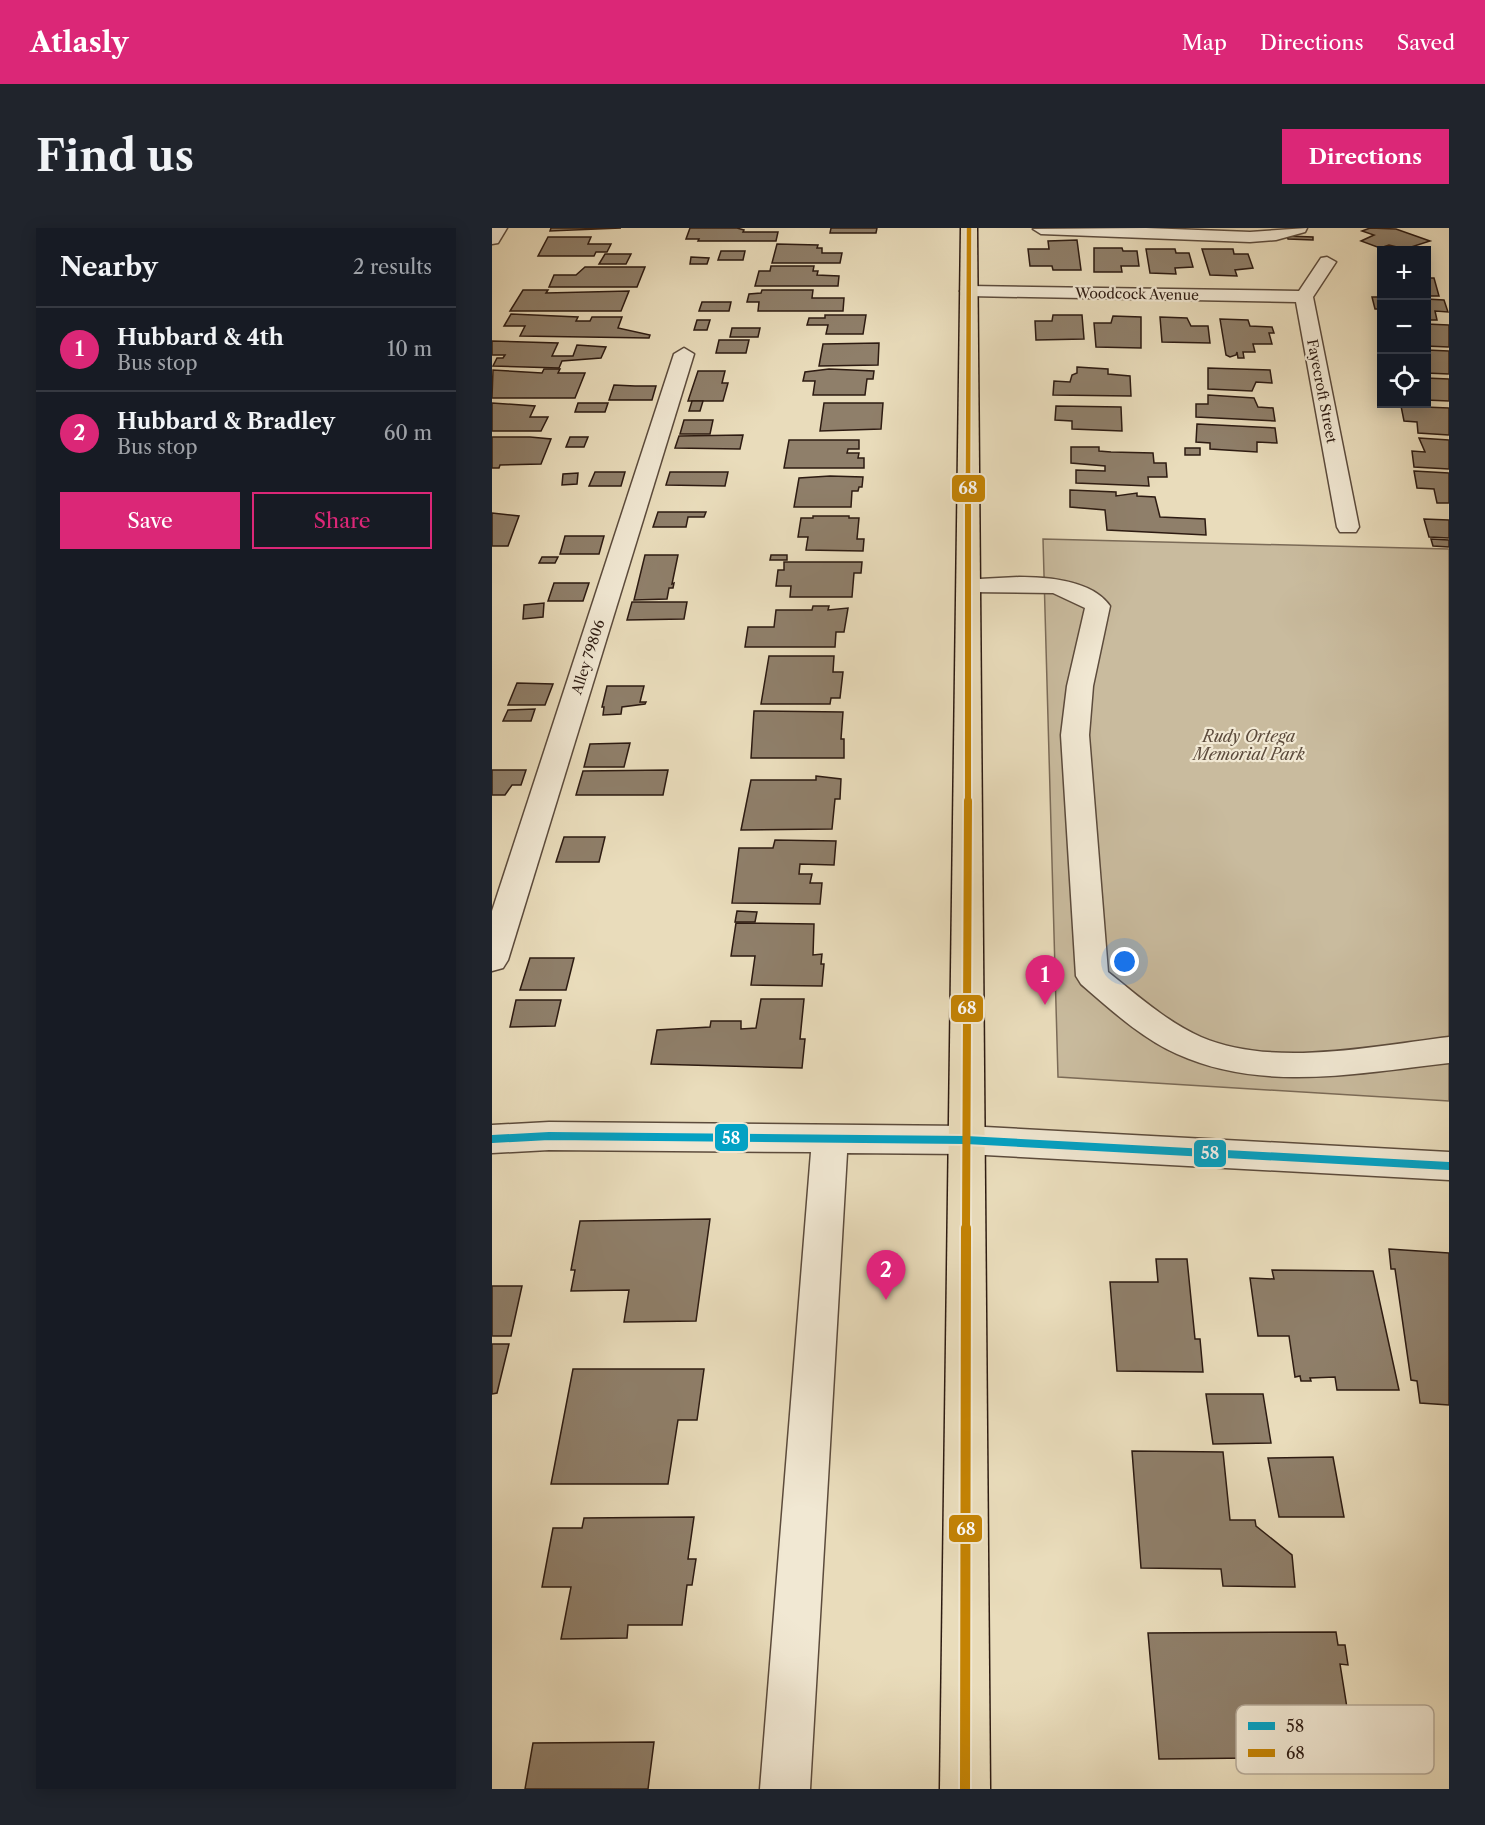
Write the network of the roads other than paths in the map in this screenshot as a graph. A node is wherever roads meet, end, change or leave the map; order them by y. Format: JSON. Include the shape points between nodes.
{"nodes":[{"id":1,"x":499,"y":228,"type":"edge"},
{"id":2,"x":969,"y":228,"type":"edge"},
{"id":3,"x":1299,"y":228,"type":"edge"},
{"id":4,"x":1041,"y":229,"type":"edge"},
{"id":5,"x":492,"y":239,"type":"edge"},
{"id":6,"x":1327,"y":262,"type":"dead end"},
{"id":7,"x":969,"y":291,"type":"junction"},
{"id":8,"x":1304,"y":297,"type":"junction"},
{"id":9,"x":684,"y":354,"type":"dead end"},
{"id":10,"x":1348,"y":527,"type":"dead end"},
{"id":11,"x":969,"y":585,"type":"junction"},
{"id":12,"x":492,"y":960,"type":"edge"},
{"id":13,"x":1449,"y":1050,"type":"edge"},
{"id":14,"x":492,"y":1139,"type":"edge"},
{"id":15,"x":830,"y":1140,"type":"junction"},
{"id":16,"x":966,"y":1140,"type":"junction"},
{"id":17,"x":1449,"y":1166,"type":"edge"},
{"id":18,"x":784,"y":1789,"type":"edge"},
{"id":19,"x":965,"y":1789,"type":"edge"}],
"edges":[{"from":1,"to":5,"type":"street"},
{"from":2,"to":7,"type":"main road"},
{"from":3,"to":4,"type":"street","via":[[1250,237]]},
{"from":6,"to":8,"type":"street"},
{"from":7,"to":8,"type":"street","name":"Woodcock Avenue"},
{"from":7,"to":11,"type":"main road"},
{"from":8,"to":10,"type":"street","name":"Fayecroft Street"},
{"from":9,"to":12,"type":"street","name":"Alley 79806"},
{"from":11,"to":13,"type":"street","via":[[1054,585],[1086,595],[1098,606],[1080,686],[1075,735],[1092,976],[1126,1005],[1189,1046],[1229,1060],[1271,1066]]},
{"from":11,"to":16,"type":"main road"},
{"from":14,"to":15,"type":"street","via":[[549,1136]]},
{"from":15,"to":16,"type":"street"},
{"from":15,"to":18,"type":"street"},
{"from":16,"to":17,"type":"street"},
{"from":16,"to":19,"type":"main road"}]}
